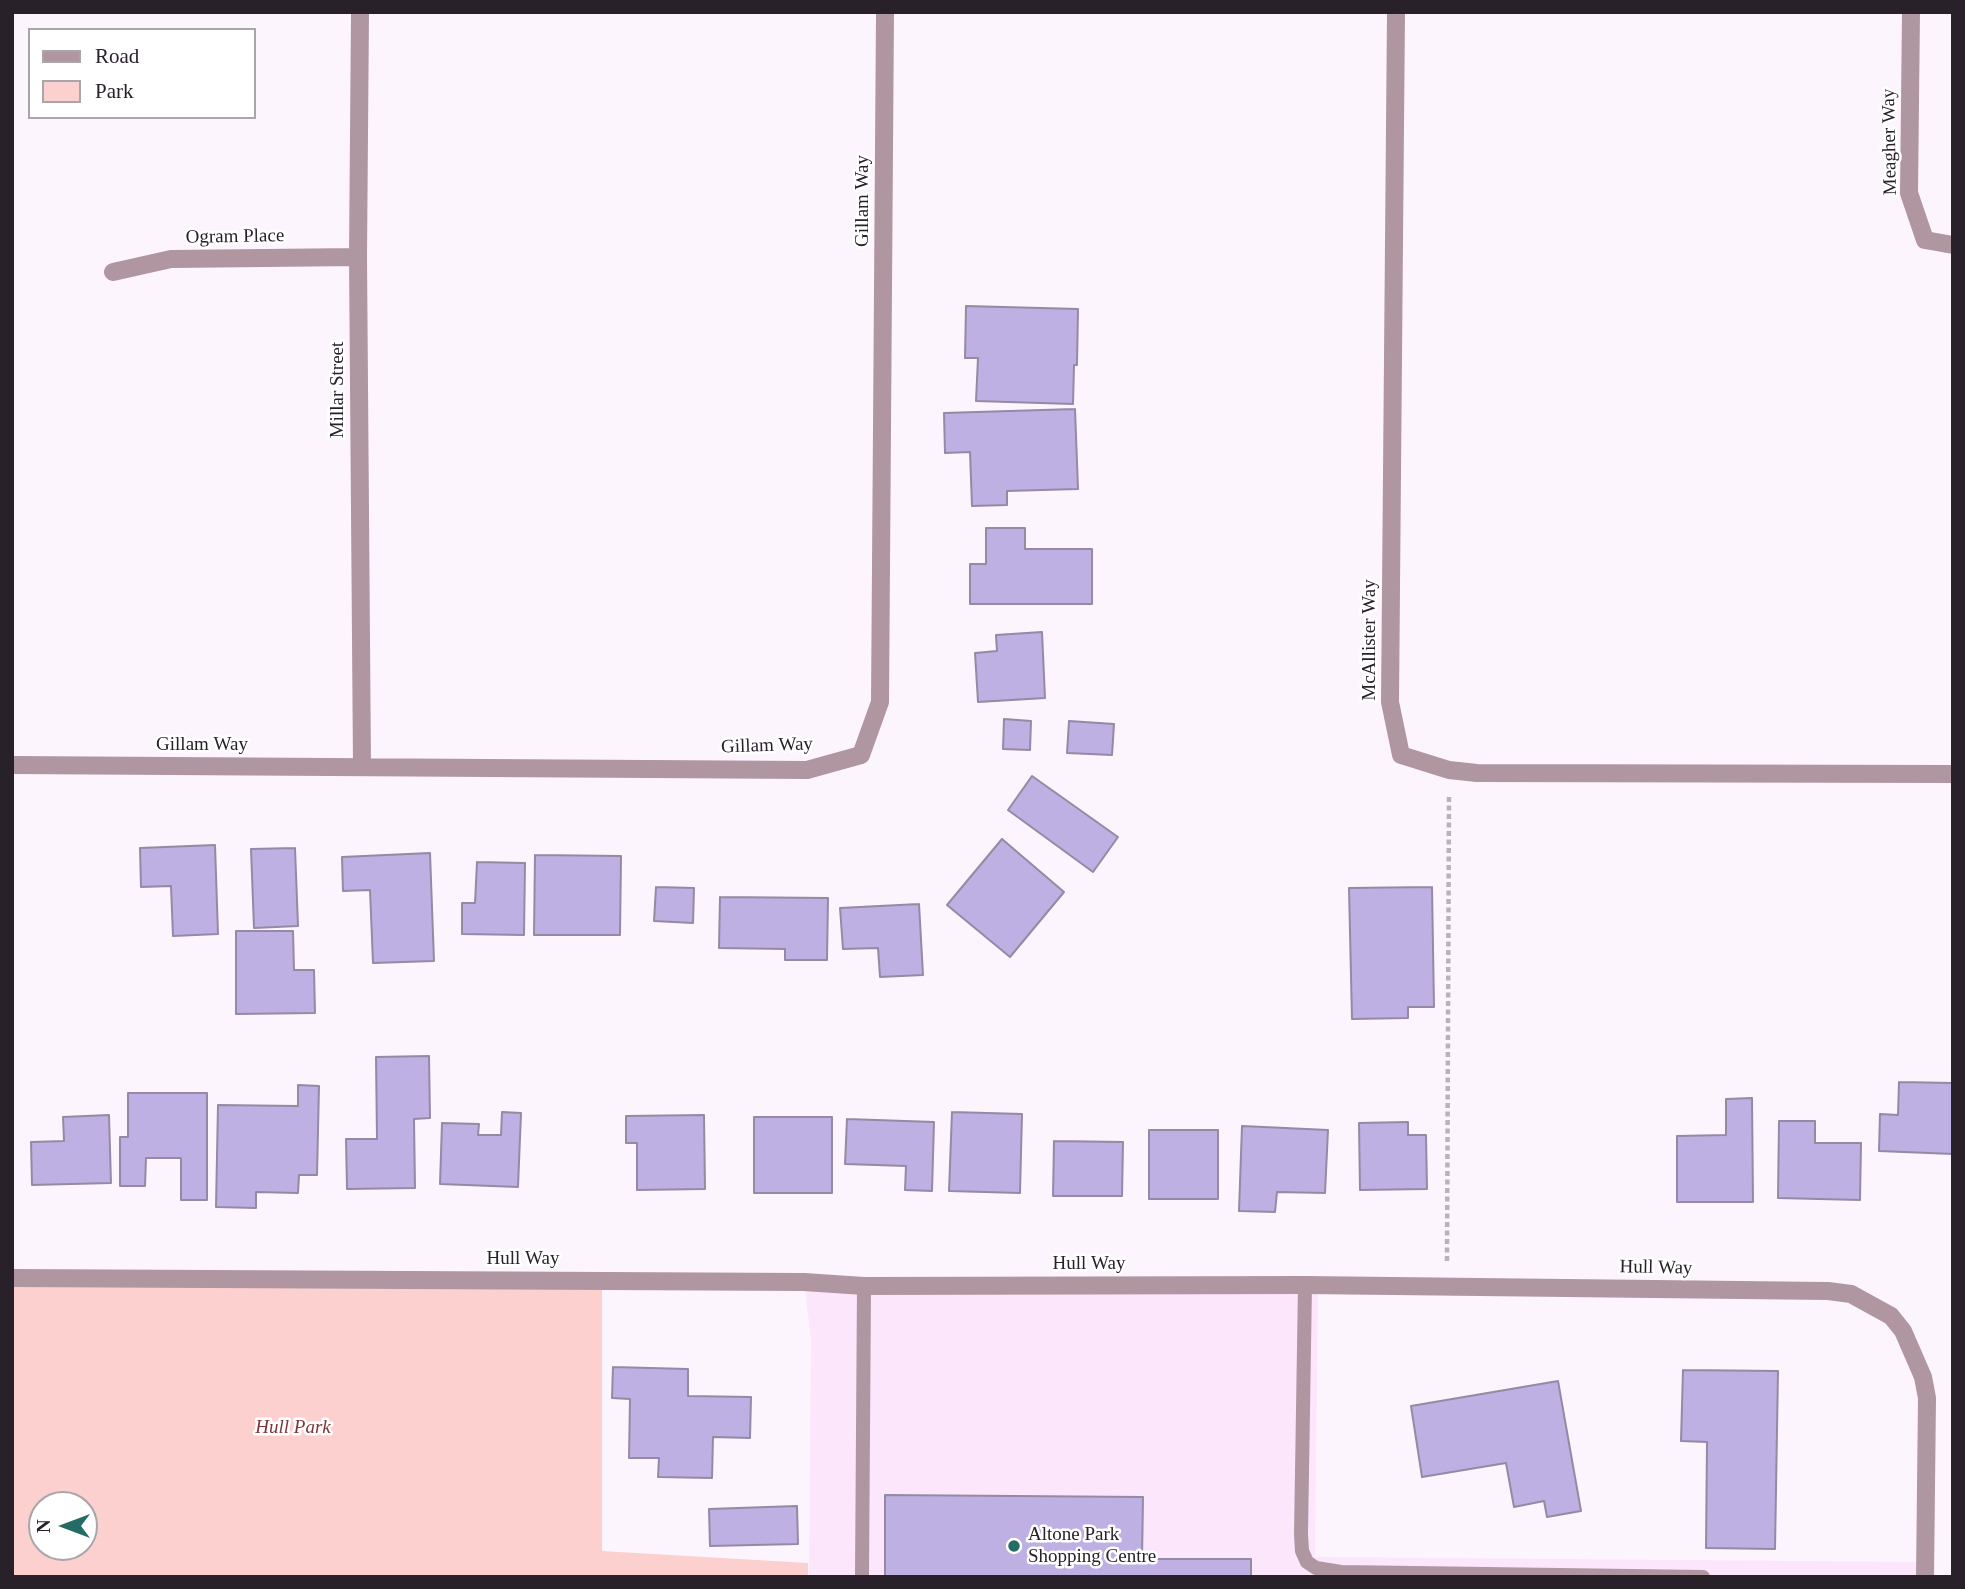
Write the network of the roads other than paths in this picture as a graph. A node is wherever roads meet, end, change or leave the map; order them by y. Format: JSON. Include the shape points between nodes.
{"nodes":[{"id":1,"x":360,"y":12,"type":"edge"},
{"id":2,"x":885,"y":12,"type":"edge"},
{"id":3,"x":1396,"y":12,"type":"edge"},
{"id":4,"x":1911,"y":12,"type":"edge"},
{"id":5,"x":1953,"y":245,"type":"edge"},
{"id":6,"x":358,"y":257,"type":"junction"},
{"id":7,"x":113,"y":272,"type":"dead end"},
{"id":8,"x":12,"y":765,"type":"edge"},
{"id":9,"x":362,"y":767,"type":"junction"},
{"id":10,"x":1953,"y":774,"type":"edge"},
{"id":11,"x":12,"y":1278,"type":"edge"},
{"id":12,"x":1305,"y":1285,"type":"junction"},
{"id":13,"x":864,"y":1286,"type":"junction"},
{"id":14,"x":862,"y":1577,"type":"edge"},
{"id":15,"x":1703,"y":1577,"type":"edge"},
{"id":16,"x":1925,"y":1577,"type":"edge"}],
"edges":[{"from":1,"to":6,"type":"street","name":"Millar Street"},
{"from":2,"to":9,"type":"street","name":"Gillam Way","via":[[880,702],[861,755],[807,770]]},
{"from":3,"to":10,"type":"street","name":"McAllister Way","via":[[1390,702],[1401,755],[1449,770],[1477,773]]},
{"from":4,"to":5,"type":"street","name":"Meagher Way","via":[[1909,193],[1924,240]]},
{"from":6,"to":7,"type":"street","name":"Ogram Place","via":[[171,259]]},
{"from":6,"to":9,"type":"street","name":"Millar Street"},
{"from":8,"to":9,"type":"street","name":"Gillam Way"},
{"from":11,"to":13,"type":"street","name":"Hull Way"},
{"from":12,"to":13,"type":"street","name":"Hull Way"},
{"from":12,"to":15,"type":"lane","via":[[1301,1534],[1307,1562],[1341,1572]]},
{"from":12,"to":16,"type":"street","name":"Hull Way","via":[[1851,1293],[1891,1317],[1903,1331],[1923,1377],[1927,1398]]},
{"from":13,"to":14,"type":"lane"}]}
